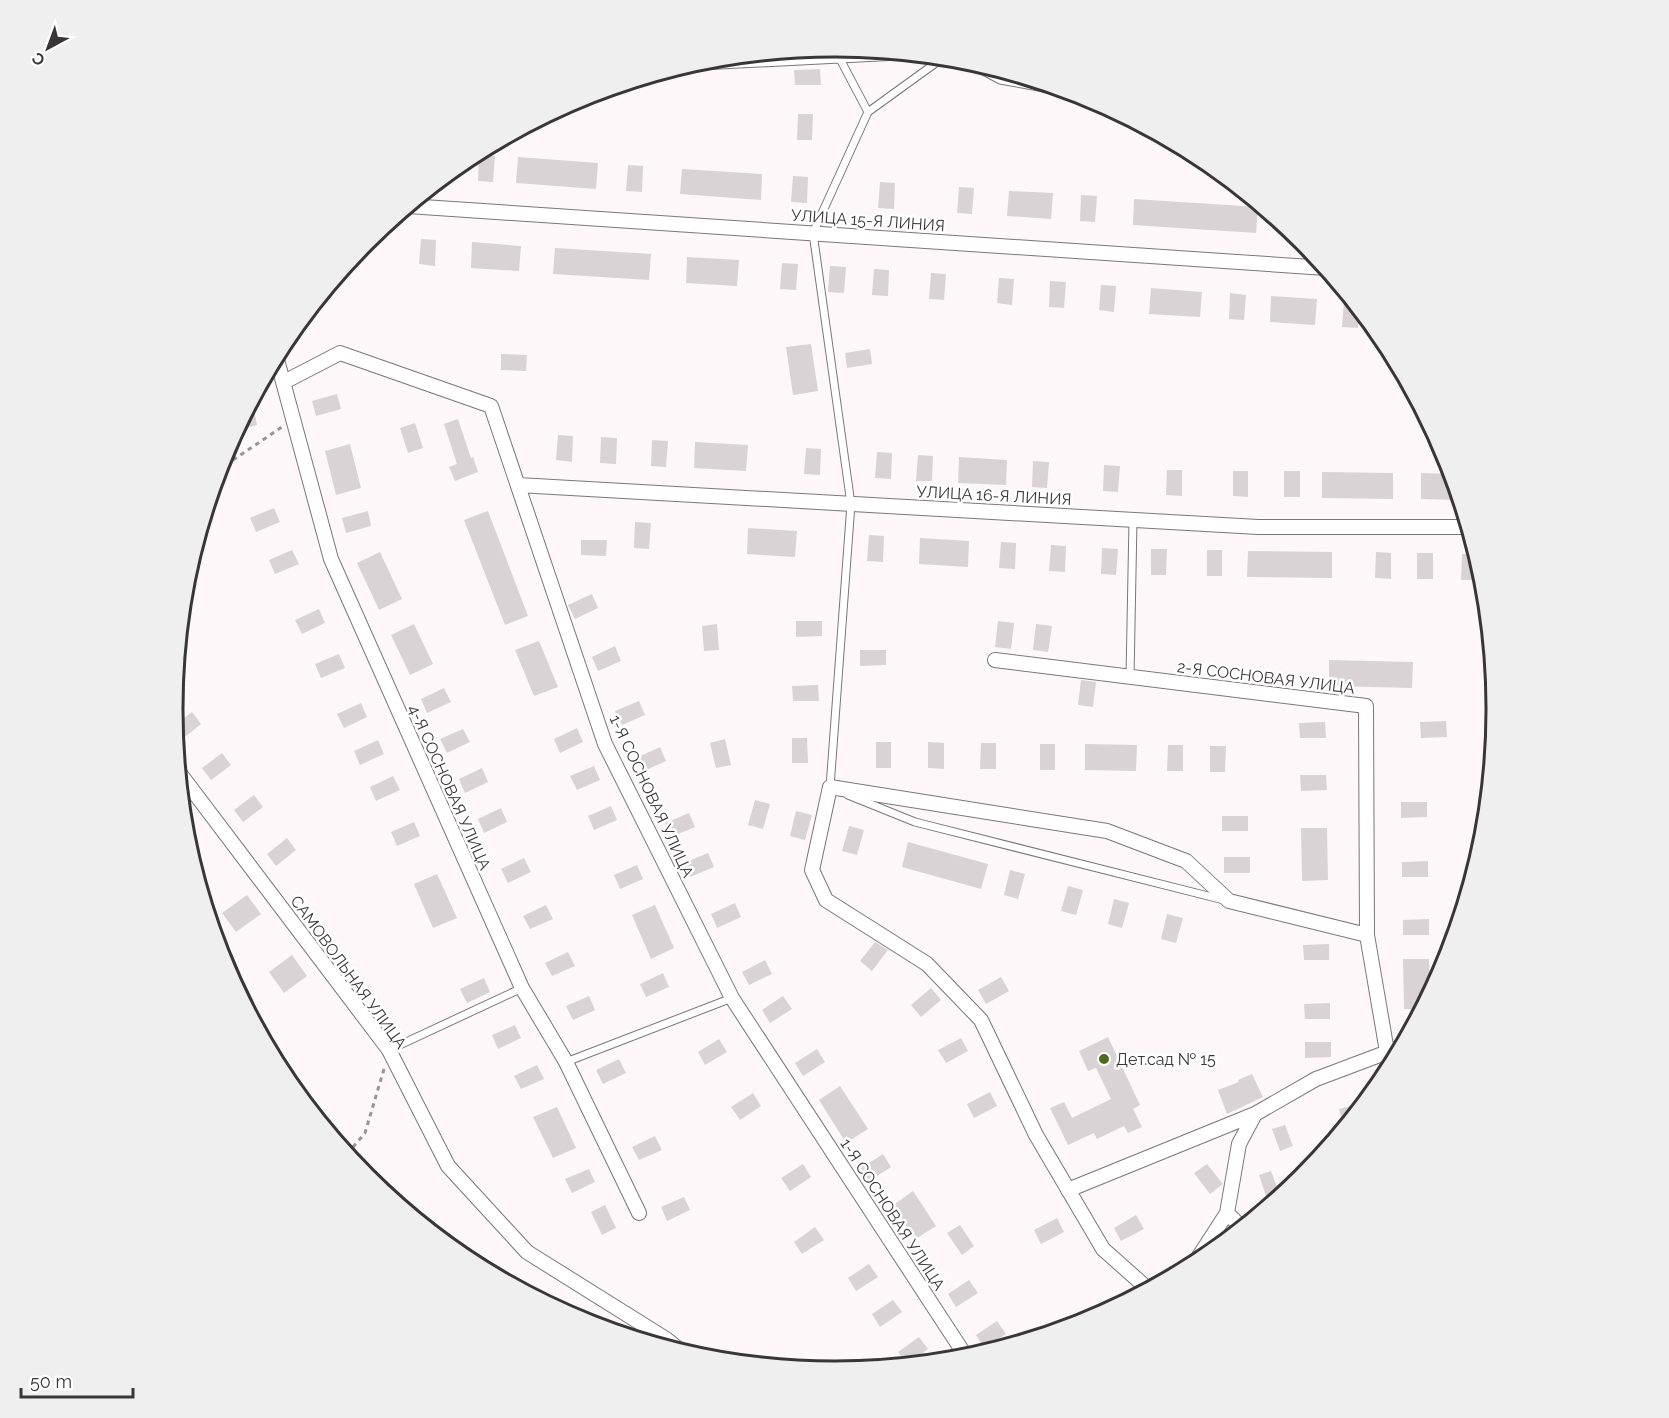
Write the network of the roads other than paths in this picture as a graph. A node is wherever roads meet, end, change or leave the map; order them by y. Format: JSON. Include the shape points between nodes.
{"nodes":[{"id":1,"x":865,"y":58,"type":"edge"},
{"id":2,"x":840,"y":59,"type":"junction"},
{"id":3,"x":744,"y":64,"type":"edge"},
{"id":4,"x":933,"y":65,"type":"edge"},
{"id":5,"x":995,"y":77,"type":"edge"},
{"id":6,"x":1013,"y":82,"type":"edge"},
{"id":7,"x":868,"y":112,"type":"junction"},
{"id":8,"x":420,"y":207,"type":"edge"},
{"id":9,"x":813,"y":233,"type":"junction"},
{"id":10,"x":1314,"y":267,"type":"edge"},
{"id":11,"x":280,"y":367,"type":"edge"},
{"id":12,"x":284,"y":382,"type":"junction"},
{"id":13,"x":518,"y":486,"type":"junction"},
{"id":14,"x":851,"y":504,"type":"junction"},
{"id":15,"x":1134,"y":520,"type":"junction"},
{"id":16,"x":1460,"y":527,"type":"edge"},
{"id":17,"x":995,"y":660,"type":"dead end"},
{"id":18,"x":1130,"y":676,"type":"junction"},
{"id":19,"x":187,"y":783,"type":"edge"},
{"id":20,"x":830,"y":788,"type":"junction"},
{"id":21,"x":1230,"y":902,"type":"junction"},
{"id":22,"x":1367,"y":935,"type":"junction"},
{"id":23,"x":522,"y":988,"type":"junction"},
{"id":24,"x":732,"y":998,"type":"junction"},
{"id":25,"x":389,"y":1050,"type":"junction"},
{"id":26,"x":1387,"y":1052,"type":"joint"},
{"id":27,"x":566,"y":1062,"type":"junction"},
{"id":28,"x":1255,"y":1114,"type":"junction"},
{"id":29,"x":1068,"y":1190,"type":"junction"},
{"id":30,"x":639,"y":1213,"type":"dead end"},
{"id":31,"x":1227,"y":1213,"type":"junction"},
{"id":32,"x":1236,"y":1222,"type":"edge"},
{"id":33,"x":1207,"y":1243,"type":"edge"},
{"id":34,"x":1142,"y":1284,"type":"edge"},
{"id":35,"x":666,"y":1339,"type":"edge"},
{"id":36,"x":961,"y":1348,"type":"edge"}],
"edges":[{"from":1,"to":2,"type":"lane"},
{"from":2,"to":3,"type":"lane"},
{"from":2,"to":7,"type":"lane"},
{"from":4,"to":7,"type":"lane"},
{"from":5,"to":6,"type":"lane"},
{"from":7,"to":9,"type":"lane"},
{"from":8,"to":9,"type":"street","name":"УЛИЦА 15-Я ЛИНИЯ"},
{"from":9,"to":10,"type":"street","name":"УЛИЦА 15-Я ЛИНИЯ"},
{"from":9,"to":14,"type":"lane"},
{"from":11,"to":12,"type":"street","name":"4-Я СОСНОВАЯ УЛИЦА"},
{"from":12,"to":13,"type":"street","name":"1-Я СОСНОВАЯ УЛИЦА","via":[[340,353],[491,405]]},
{"from":12,"to":23,"type":"street","name":"4-Я СОСНОВАЯ УЛИЦА","via":[[331,559]]},
{"from":13,"to":14,"type":"street","name":"УЛИЦА 16-Я ЛИНИЯ"},
{"from":13,"to":24,"type":"street","name":"1-Я СОСНОВАЯ УЛИЦА","via":[[605,744]]},
{"from":14,"to":15,"type":"street","name":"УЛИЦА 16-Я ЛИНИЯ"},
{"from":14,"to":20,"type":"lane"},
{"from":15,"to":16,"type":"street","name":"УЛИЦА 16-Я ЛИНИЯ","via":[[1258,526]]},
{"from":15,"to":18,"type":"lane"},
{"from":17,"to":18,"type":"street","name":"2-Я СОСНОВАЯ УЛИЦА"},
{"from":18,"to":22,"type":"street","name":"2-Я СОСНОВАЯ УЛИЦА","via":[[1366,706]]},
{"from":19,"to":25,"type":"street","name":"САМОВОЛЬНАЯ УЛИЦА"},
{"from":20,"to":21,"type":"lane","via":[[915,822]]},
{"from":20,"to":21,"type":"street","via":[[1107,831],[1186,861]]},
{"from":20,"to":29,"type":"street","via":[[812,870],[826,900],[927,964],[981,1020],[1036,1135]]},
{"from":21,"to":22,"type":"street"},
{"from":22,"to":26,"type":"street","name":"2-Я СОСНОВАЯ УЛИЦА"},
{"from":23,"to":25,"type":"lane"},
{"from":23,"to":27,"type":"street","name":"4-Я СОСНОВАЯ УЛИЦА"},
{"from":24,"to":27,"type":"lane"},
{"from":24,"to":36,"type":"street","name":"1-Я СОСНОВАЯ УЛИЦА"},
{"from":25,"to":35,"type":"street","name":"САМОВОЛЬНАЯ УЛИЦА","via":[[448,1166],[527,1252]]},
{"from":26,"to":28,"type":"street","via":[[1316,1079]]},
{"from":27,"to":30,"type":"street","name":"4-Я СОСНОВАЯ УЛИЦА"},
{"from":28,"to":29,"type":"street"},
{"from":28,"to":31,"type":"street","via":[[1239,1144]]},
{"from":29,"to":34,"type":"street","via":[[1103,1249]]},
{"from":31,"to":32,"type":"street"},
{"from":31,"to":33,"type":"street"}]}
